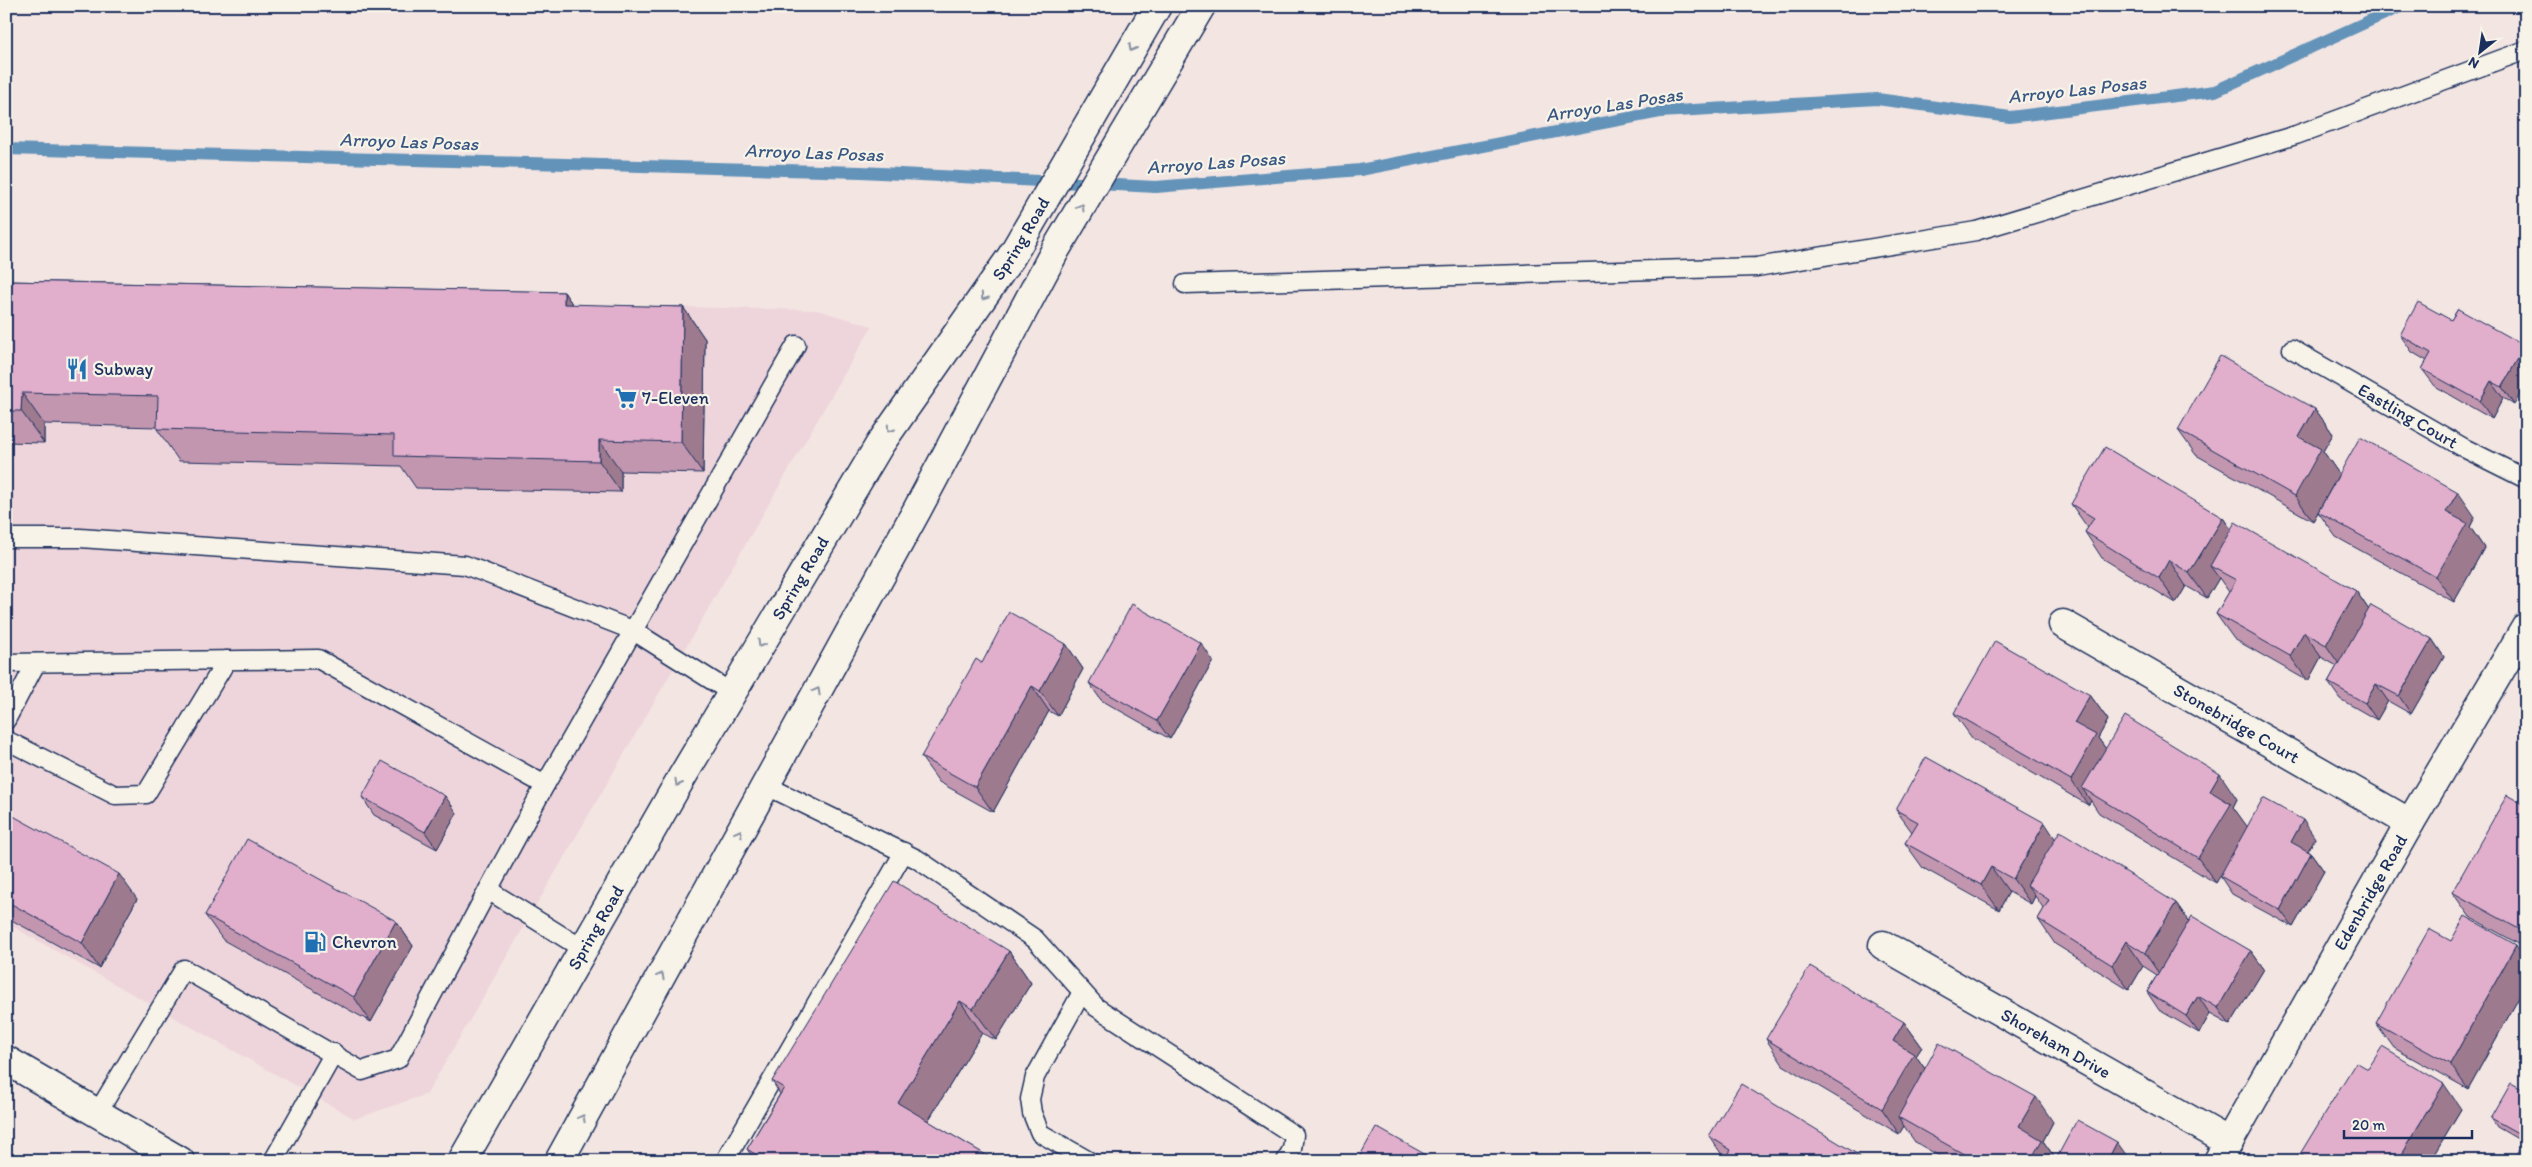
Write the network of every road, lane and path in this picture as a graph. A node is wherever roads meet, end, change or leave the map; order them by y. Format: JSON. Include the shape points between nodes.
{"nodes":[{"id":1,"x":1157,"y":6,"type":"edge"},
{"id":2,"x":1200,"y":6,"type":"edge"},
{"id":3,"x":2526,"y":50,"type":"edge"},
{"id":4,"x":1185,"y":284,"type":"dead end"},
{"id":5,"x":796,"y":345,"type":"dead end"},
{"id":6,"x":2292,"y":350,"type":"dead end"},
{"id":7,"x":2526,"y":480,"type":"edge"},
{"id":8,"x":6,"y":538,"type":"edge"},
{"id":9,"x":2063,"y":624,"type":"dead end"},
{"id":10,"x":2526,"y":627,"type":"edge"},
{"id":11,"x":632,"y":630,"type":"junction"},
{"id":12,"x":227,"y":660,"type":"junction"},
{"id":13,"x":36,"y":662,"type":"junction"},
{"id":14,"x":6,"y":663,"type":"edge"},
{"id":15,"x":732,"y":694,"type":"junction"},
{"id":16,"x":6,"y":720,"type":"edge"},
{"id":17,"x":6,"y":740,"type":"edge"},
{"id":18,"x":545,"y":785,"type":"junction"},
{"id":19,"x":765,"y":785,"type":"junction"},
{"id":20,"x":2410,"y":823,"type":"junction"},
{"id":21,"x":904,"y":852,"type":"junction"},
{"id":22,"x":488,"y":890,"type":"junction"},
{"id":23,"x":1884,"y":945,"type":"dead end"},
{"id":24,"x":583,"y":949,"type":"junction"},
{"id":25,"x":1082,"y":992,"type":"junction"},
{"id":26,"x":334,"y":1053,"type":"junction"},
{"id":27,"x":6,"y":1060,"type":"edge"},
{"id":28,"x":98,"y":1112,"type":"junction"},
{"id":29,"x":2224,"y":1151,"type":"edge"},
{"id":30,"x":180,"y":1161,"type":"edge"},
{"id":31,"x":273,"y":1161,"type":"edge"},
{"id":32,"x":462,"y":1161,"type":"edge"},
{"id":33,"x":559,"y":1161,"type":"edge"},
{"id":34,"x":725,"y":1161,"type":"edge"},
{"id":35,"x":1088,"y":1161,"type":"edge"},
{"id":36,"x":1286,"y":1161,"type":"edge"}],
"edges":[{"from":1,"to":15,"type":"main road","name":"Spring Road","one_way":true,"via":[[1012,257],[880,444]]},
{"from":19,"to":2,"type":"main road","name":"Spring Road","one_way":true,"via":[[1056,249]]},
{"from":3,"to":4,"type":"lane","via":[[2296,135],[1976,231],[1757,267]]},
{"from":5,"to":11,"type":"lane"},
{"from":6,"to":7,"type":"lane","name":"Eastling Court"},
{"from":8,"to":11,"type":"lane","via":[[80,538],[465,566]]},
{"from":9,"to":20,"type":"main road","name":"Stonebridge Court"},
{"from":10,"to":20,"type":"main road","name":"Edenbridge Road"},
{"from":11,"to":15,"type":"lane"},
{"from":11,"to":18,"type":"lane"},
{"from":12,"to":13,"type":"lane"},
{"from":12,"to":17,"type":"lane","via":[[146,794],[115,795]]},
{"from":12,"to":18,"type":"lane","via":[[318,659]]},
{"from":13,"to":14,"type":"lane"},
{"from":13,"to":16,"type":"lane"},
{"from":15,"to":24,"type":"main road","name":"Spring Road","one_way":true},
{"from":18,"to":22,"type":"lane"},
{"from":19,"to":21,"type":"lane"},
{"from":33,"to":19,"type":"main road","name":"Spring Road","one_way":true},
{"from":20,"to":29,"type":"main road","name":"Edenbridge Road"},
{"from":21,"to":25,"type":"lane","via":[[1035,940]]},
{"from":21,"to":34,"type":"lane"},
{"from":22,"to":24,"type":"lane"},
{"from":22,"to":26,"type":"lane","via":[[398,1059],[362,1071]]},
{"from":23,"to":29,"type":"main road","name":"Shoreham Drive"},
{"from":24,"to":32,"type":"main road","name":"Spring Road"},
{"from":25,"to":35,"type":"lane","via":[[1035,1077],[1030,1099],[1040,1133]]},
{"from":25,"to":36,"type":"lane","via":[[1096,1007],[1294,1135]]},
{"from":26,"to":28,"type":"lane","via":[[184,969]]},
{"from":26,"to":31,"type":"lane"},
{"from":27,"to":28,"type":"main road"},
{"from":28,"to":30,"type":"main road"}]}
